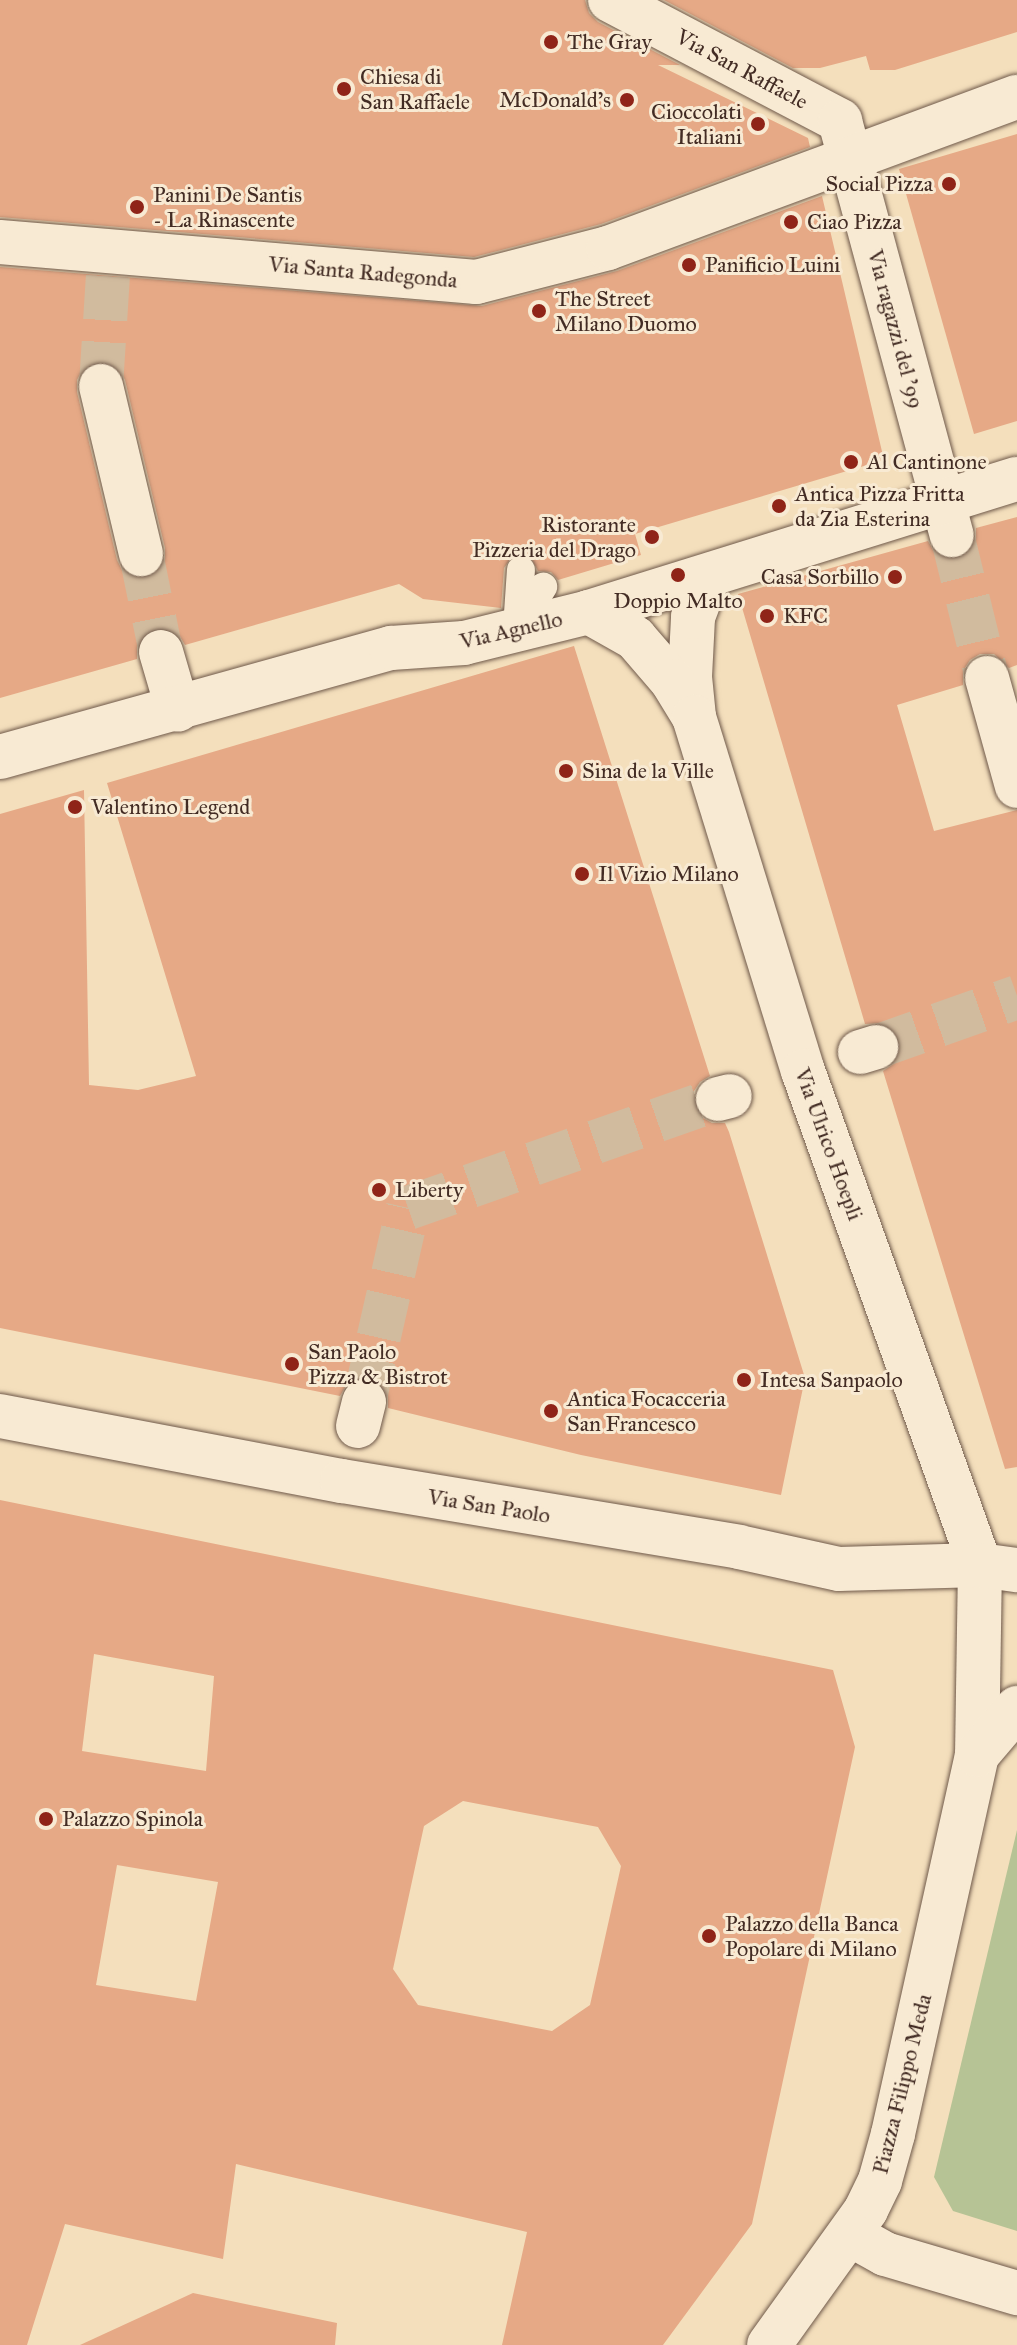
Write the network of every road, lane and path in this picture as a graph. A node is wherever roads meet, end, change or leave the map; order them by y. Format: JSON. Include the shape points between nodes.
{"nodes":[{"id":1,"x":610,"y":0,"type":"edge"},
{"id":2,"x":1017,"y":97,"type":"edge"},
{"id":3,"x":850,"y":157,"type":"junction"},
{"id":4,"x":0,"y":242,"type":"edge"},
{"id":5,"x":101,"y":386,"type":"tunnel mouth"},
{"id":6,"x":1017,"y":479,"type":"edge"},
{"id":7,"x":947,"y":518,"type":"junction"},
{"id":8,"x":141,"y":554,"type":"tunnel mouth"},
{"id":9,"x":708,"y":577,"type":"junction"},
{"id":10,"x":532,"y":578,"type":"dead end"},
{"id":11,"x":589,"y":612,"type":"junction"},
{"id":12,"x":517,"y":628,"type":"junction"},
{"id":13,"x":161,"y":652,"type":"tunnel mouth"},
{"id":14,"x":987,"y":678,"type":"tunnel mouth"},
{"id":15,"x":178,"y":710,"type":"junction"},
{"id":16,"x":694,"y":717,"type":"junction"},
{"id":17,"x":0,"y":757,"type":"edge"},
{"id":18,"x":1017,"y":786,"type":"edge"},
{"id":19,"x":0,"y":1416,"type":"edge"},
{"id":20,"x":998,"y":1567,"type":"edge"},
{"id":21,"x":1017,"y":1708,"type":"edge"},
{"id":22,"x":977,"y":1755,"type":"junction"},
{"id":23,"x":851,"y":2235,"type":"junction"},
{"id":24,"x":1017,"y":2293,"type":"edge"},
{"id":25,"x":769,"y":2345,"type":"edge"}],
"edges":[{"from":1,"to":3,"type":"street","name":"Via San Raffaele","via":[[840,121]]},
{"from":2,"to":3,"type":"street","name":"Via Santa Radegonda"},
{"from":3,"to":4,"type":"street","name":"Via Santa Radegonda","via":[[608,248],[476,282],[109,263]]},
{"from":3,"to":7,"type":"street","name":"Via ragazzi del '99"},
{"from":5,"to":8,"type":"street"},
{"from":6,"to":7,"type":"street","name":"Via Agnello"},
{"from":7,"to":9,"type":"street","name":"Via Agnello"},
{"from":9,"to":11,"type":"street","name":"Via Agnello"},
{"from":9,"to":16,"type":"street","name":"Via Ulrico Hoepli","via":[[693,617]]},
{"from":10,"to":12,"type":"lane"},
{"from":11,"to":12,"type":"street","name":"Via Agnello"},
{"from":11,"to":16,"type":"street","name":"Via Ulrico Hoepli","via":[[635,638]]},
{"from":12,"to":15,"type":"street","name":"Via Agnello","via":[[464,643],[391,648]]},
{"from":13,"to":15,"type":"street"},
{"from":14,"to":18,"type":"street"},
{"from":15,"to":17,"type":"street","name":"Via Agnello"},
{"from":16,"to":20,"type":"street","name":"Via Ulrico Hoepli","via":[[803,1071]]},
{"from":19,"to":20,"type":"street","name":"Via San Paolo","via":[[839,1569]]},
{"from":20,"to":22,"type":"street","name":"Piazza Filippo Meda"},
{"from":21,"to":22,"type":"street","name":"Piazza Filippo Meda"},
{"from":22,"to":23,"type":"street","name":"Piazza Filippo Meda","via":[[893,2134],[880,2181]]},
{"from":23,"to":24,"type":"street","via":[[885,2254]]},
{"from":23,"to":25,"type":"street","name":"Piazza Filippo Meda"}]}
